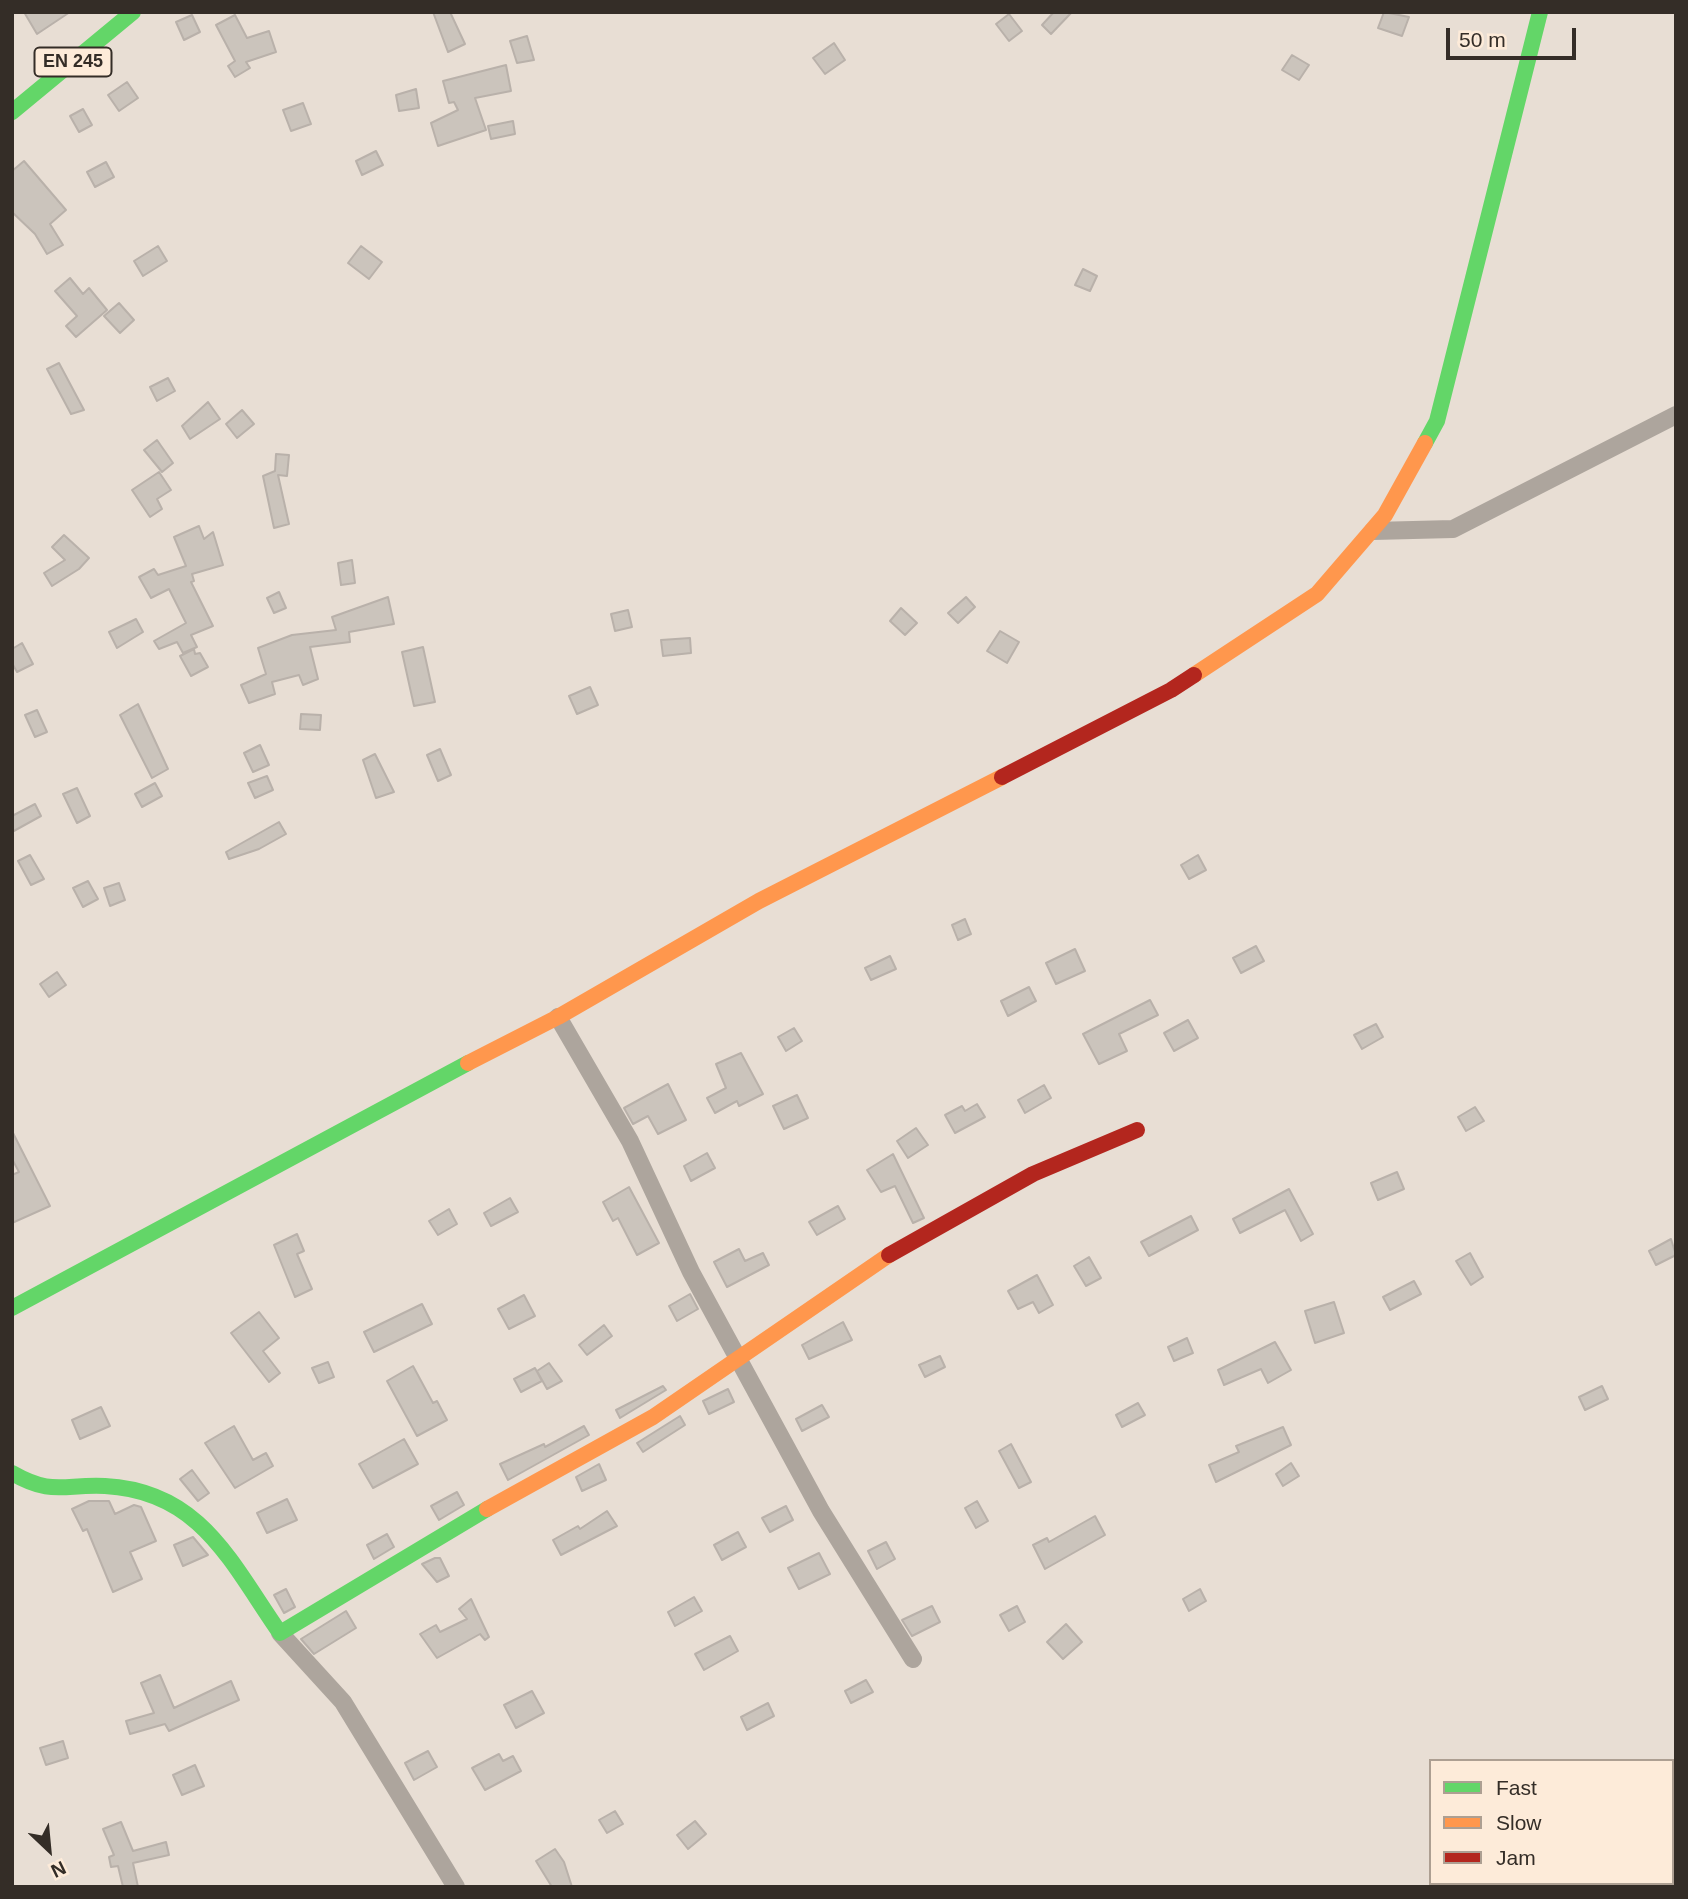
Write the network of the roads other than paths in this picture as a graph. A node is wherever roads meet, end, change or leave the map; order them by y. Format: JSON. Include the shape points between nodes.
{"nodes":[{"id":1,"x":133,"y":12,"type":"edge"},
{"id":2,"x":1540,"y":12,"type":"edge"},
{"id":3,"x":12,"y":112,"type":"edge"},
{"id":4,"x":1676,"y":415,"type":"edge"},
{"id":5,"x":1373,"y":531,"type":"junction"},
{"id":6,"x":558,"y":1017,"type":"junction"},
{"id":7,"x":1137,"y":1130,"type":"dead end"},
{"id":8,"x":12,"y":1308,"type":"edge"},
{"id":9,"x":739,"y":1355,"type":"junction"},
{"id":10,"x":12,"y":1473,"type":"edge"},
{"id":11,"x":279,"y":1633,"type":"junction"},
{"id":12,"x":913,"y":1658,"type":"dead end"},
{"id":13,"x":456,"y":1887,"type":"edge"}],
"edges":[{"from":1,"to":3,"type":"street","number":"EN 245"},
{"from":2,"to":5,"type":"street","via":[[1437,421]]},
{"from":4,"to":5,"type":"street","via":[[1453,529]]},
{"from":5,"to":6,"type":"street","via":[[1317,594],[1171,690],[759,901]]},
{"from":6,"to":8,"type":"street"},
{"from":6,"to":9,"type":"street","via":[[630,1141],[691,1272]]},
{"from":7,"to":9,"type":"street","via":[[1034,1174],[870,1266]]},
{"from":9,"to":11,"type":"street","via":[[653,1417],[467,1520]]},
{"from":9,"to":12,"type":"street","via":[[821,1511]]},
{"from":10,"to":11,"type":"street","via":[[53,1492],[102,1486],[149,1493],[188,1511]]},
{"from":11,"to":13,"type":"street","via":[[343,1702]]}]}
